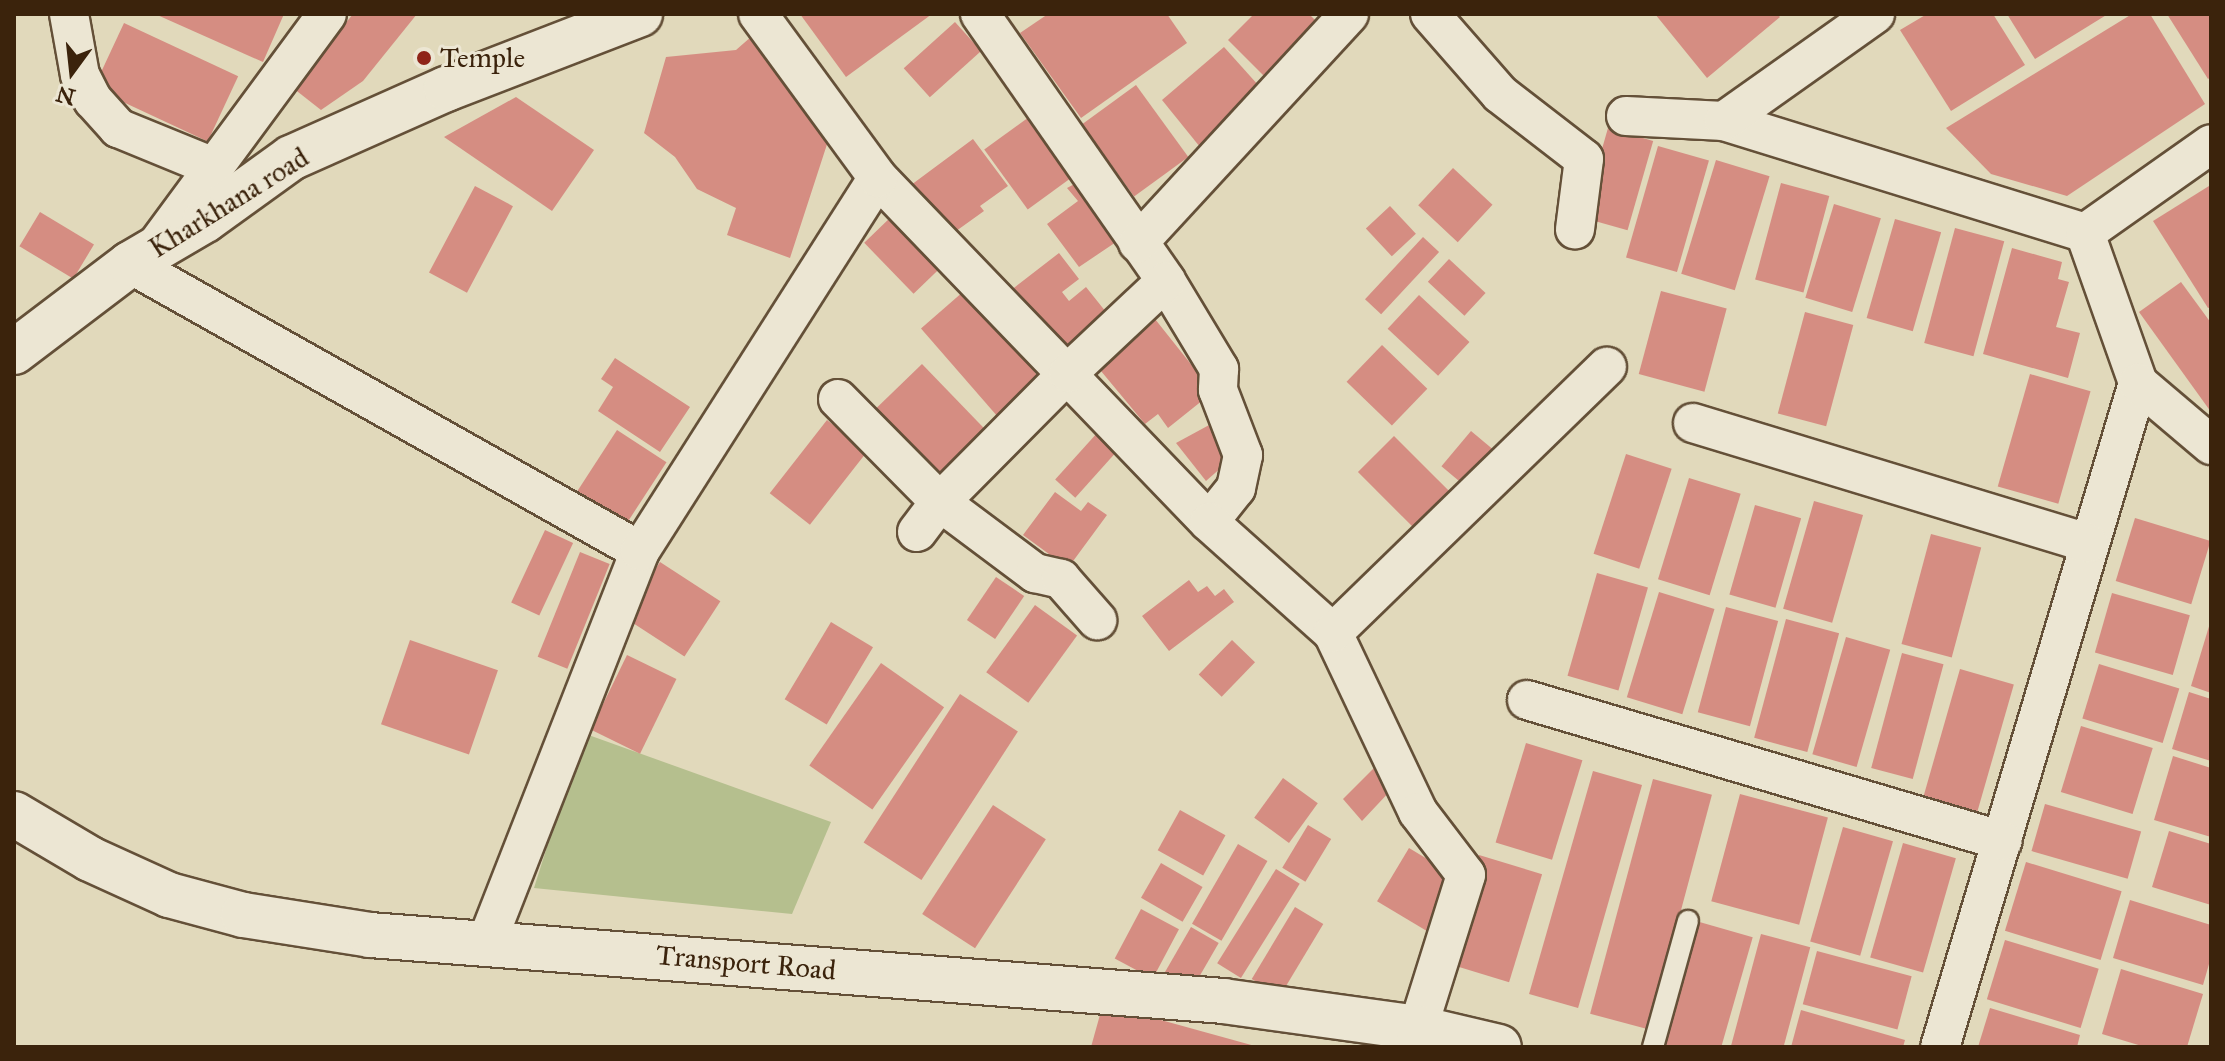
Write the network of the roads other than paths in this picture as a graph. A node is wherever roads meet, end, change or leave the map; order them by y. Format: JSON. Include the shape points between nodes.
{"nodes":[{"id":1,"x":69,"y":14,"type":"edge"},
{"id":2,"x":327,"y":14,"type":"edge"},
{"id":3,"x":640,"y":14,"type":"edge"},
{"id":4,"x":758,"y":14,"type":"edge"},
{"id":5,"x":980,"y":14,"type":"edge"},
{"id":6,"x":1349,"y":14,"type":"edge"},
{"id":7,"x":1430,"y":14,"type":"edge"},
{"id":8,"x":1875,"y":14,"type":"edge"},
{"id":9,"x":1626,"y":116,"type":"dead end"},
{"id":10,"x":1724,"y":121,"type":"junction"},
{"id":11,"x":2211,"y":144,"type":"edge"},
{"id":12,"x":211,"y":166,"type":"junction"},
{"id":13,"x":878,"y":178,"type":"junction"},
{"id":14,"x":1575,"y":229,"type":"dead end"},
{"id":15,"x":2085,"y":233,"type":"junction"},
{"id":16,"x":1138,"y":243,"type":"junction"},
{"id":17,"x":141,"y":257,"type":"junction"},
{"id":18,"x":1166,"y":281,"type":"junction"},
{"id":19,"x":14,"y":352,"type":"edge"},
{"id":20,"x":1607,"y":367,"type":"dead end"},
{"id":21,"x":1068,"y":373,"type":"junction"},
{"id":22,"x":2138,"y":383,"type":"junction"},
{"id":23,"x":838,"y":399,"type":"dead end"},
{"id":24,"x":1693,"y":423,"type":"dead end"},
{"id":25,"x":2211,"y":445,"type":"edge"},
{"id":26,"x":940,"y":502,"type":"junction"},
{"id":27,"x":1209,"y":522,"type":"junction"},
{"id":28,"x":917,"y":532,"type":"dead end"},
{"id":29,"x":2088,"y":543,"type":"junction"},
{"id":30,"x":640,"y":551,"type":"junction"},
{"id":31,"x":1097,"y":620,"type":"dead end"},
{"id":32,"x":1333,"y":633,"type":"junction"},
{"id":33,"x":1527,"y":700,"type":"dead end"},
{"id":34,"x":14,"y":814,"type":"edge"},
{"id":35,"x":2003,"y":841,"type":"junction"},
{"id":36,"x":1688,"y":921,"type":"dead end"},
{"id":37,"x":486,"y":943,"type":"junction"},
{"id":38,"x":1418,"y":1028,"type":"junction"},
{"id":39,"x":1499,"y":1047,"type":"edge"},
{"id":40,"x":1653,"y":1047,"type":"edge"},
{"id":41,"x":1940,"y":1047,"type":"edge"}],
"edges":[{"from":1,"to":12,"type":"street","via":[[80,75],[118,128]]},
{"from":2,"to":12,"type":"street"},
{"from":3,"to":17,"type":"street","name":"Kharkhana road","via":[[446,89],[291,158]]},
{"from":4,"to":13,"type":"street"},
{"from":5,"to":16,"type":"street"},
{"from":6,"to":16,"type":"street"},
{"from":7,"to":14,"type":"street","via":[[1500,94],[1584,159]]},
{"from":8,"to":10,"type":"street"},
{"from":9,"to":10,"type":"street"},
{"from":10,"to":15,"type":"street"},
{"from":11,"to":15,"type":"street"},
{"from":12,"to":17,"type":"street"},
{"from":13,"to":21,"type":"street"},
{"from":13,"to":30,"type":"street"},
{"from":15,"to":22,"type":"street"},
{"from":16,"to":18,"type":"street"},
{"from":17,"to":19,"type":"street","name":"Kharkhana road"},
{"from":17,"to":30,"type":"street"},
{"from":18,"to":21,"type":"street"},
{"from":18,"to":27,"type":"street","via":[[1219,369],[1218,390],[1243,455],[1236,488]]},
{"from":20,"to":32,"type":"street"},
{"from":21,"to":26,"type":"street"},
{"from":21,"to":27,"type":"street"},
{"from":22,"to":25,"type":"street"},
{"from":22,"to":29,"type":"street"},
{"from":23,"to":26,"type":"street"},
{"from":24,"to":29,"type":"street"},
{"from":26,"to":28,"type":"street"},
{"from":26,"to":31,"type":"street","via":[[1035,573],[1061,579]]},
{"from":27,"to":32,"type":"street"},
{"from":29,"to":35,"type":"street"},
{"from":30,"to":37,"type":"street"},
{"from":32,"to":38,"type":"street","via":[[1418,812],[1466,875]]},
{"from":33,"to":35,"type":"street"},
{"from":34,"to":37,"type":"street","name":"Transport Road","via":[[90,859],[169,895],[243,915],[370,935]]},
{"from":35,"to":41,"type":"street"},
{"from":36,"to":40,"type":"lane"},
{"from":37,"to":38,"type":"street","name":"Transport Road","via":[[1223,1001]]},
{"from":38,"to":39,"type":"street","name":"Transport Road"}]}
